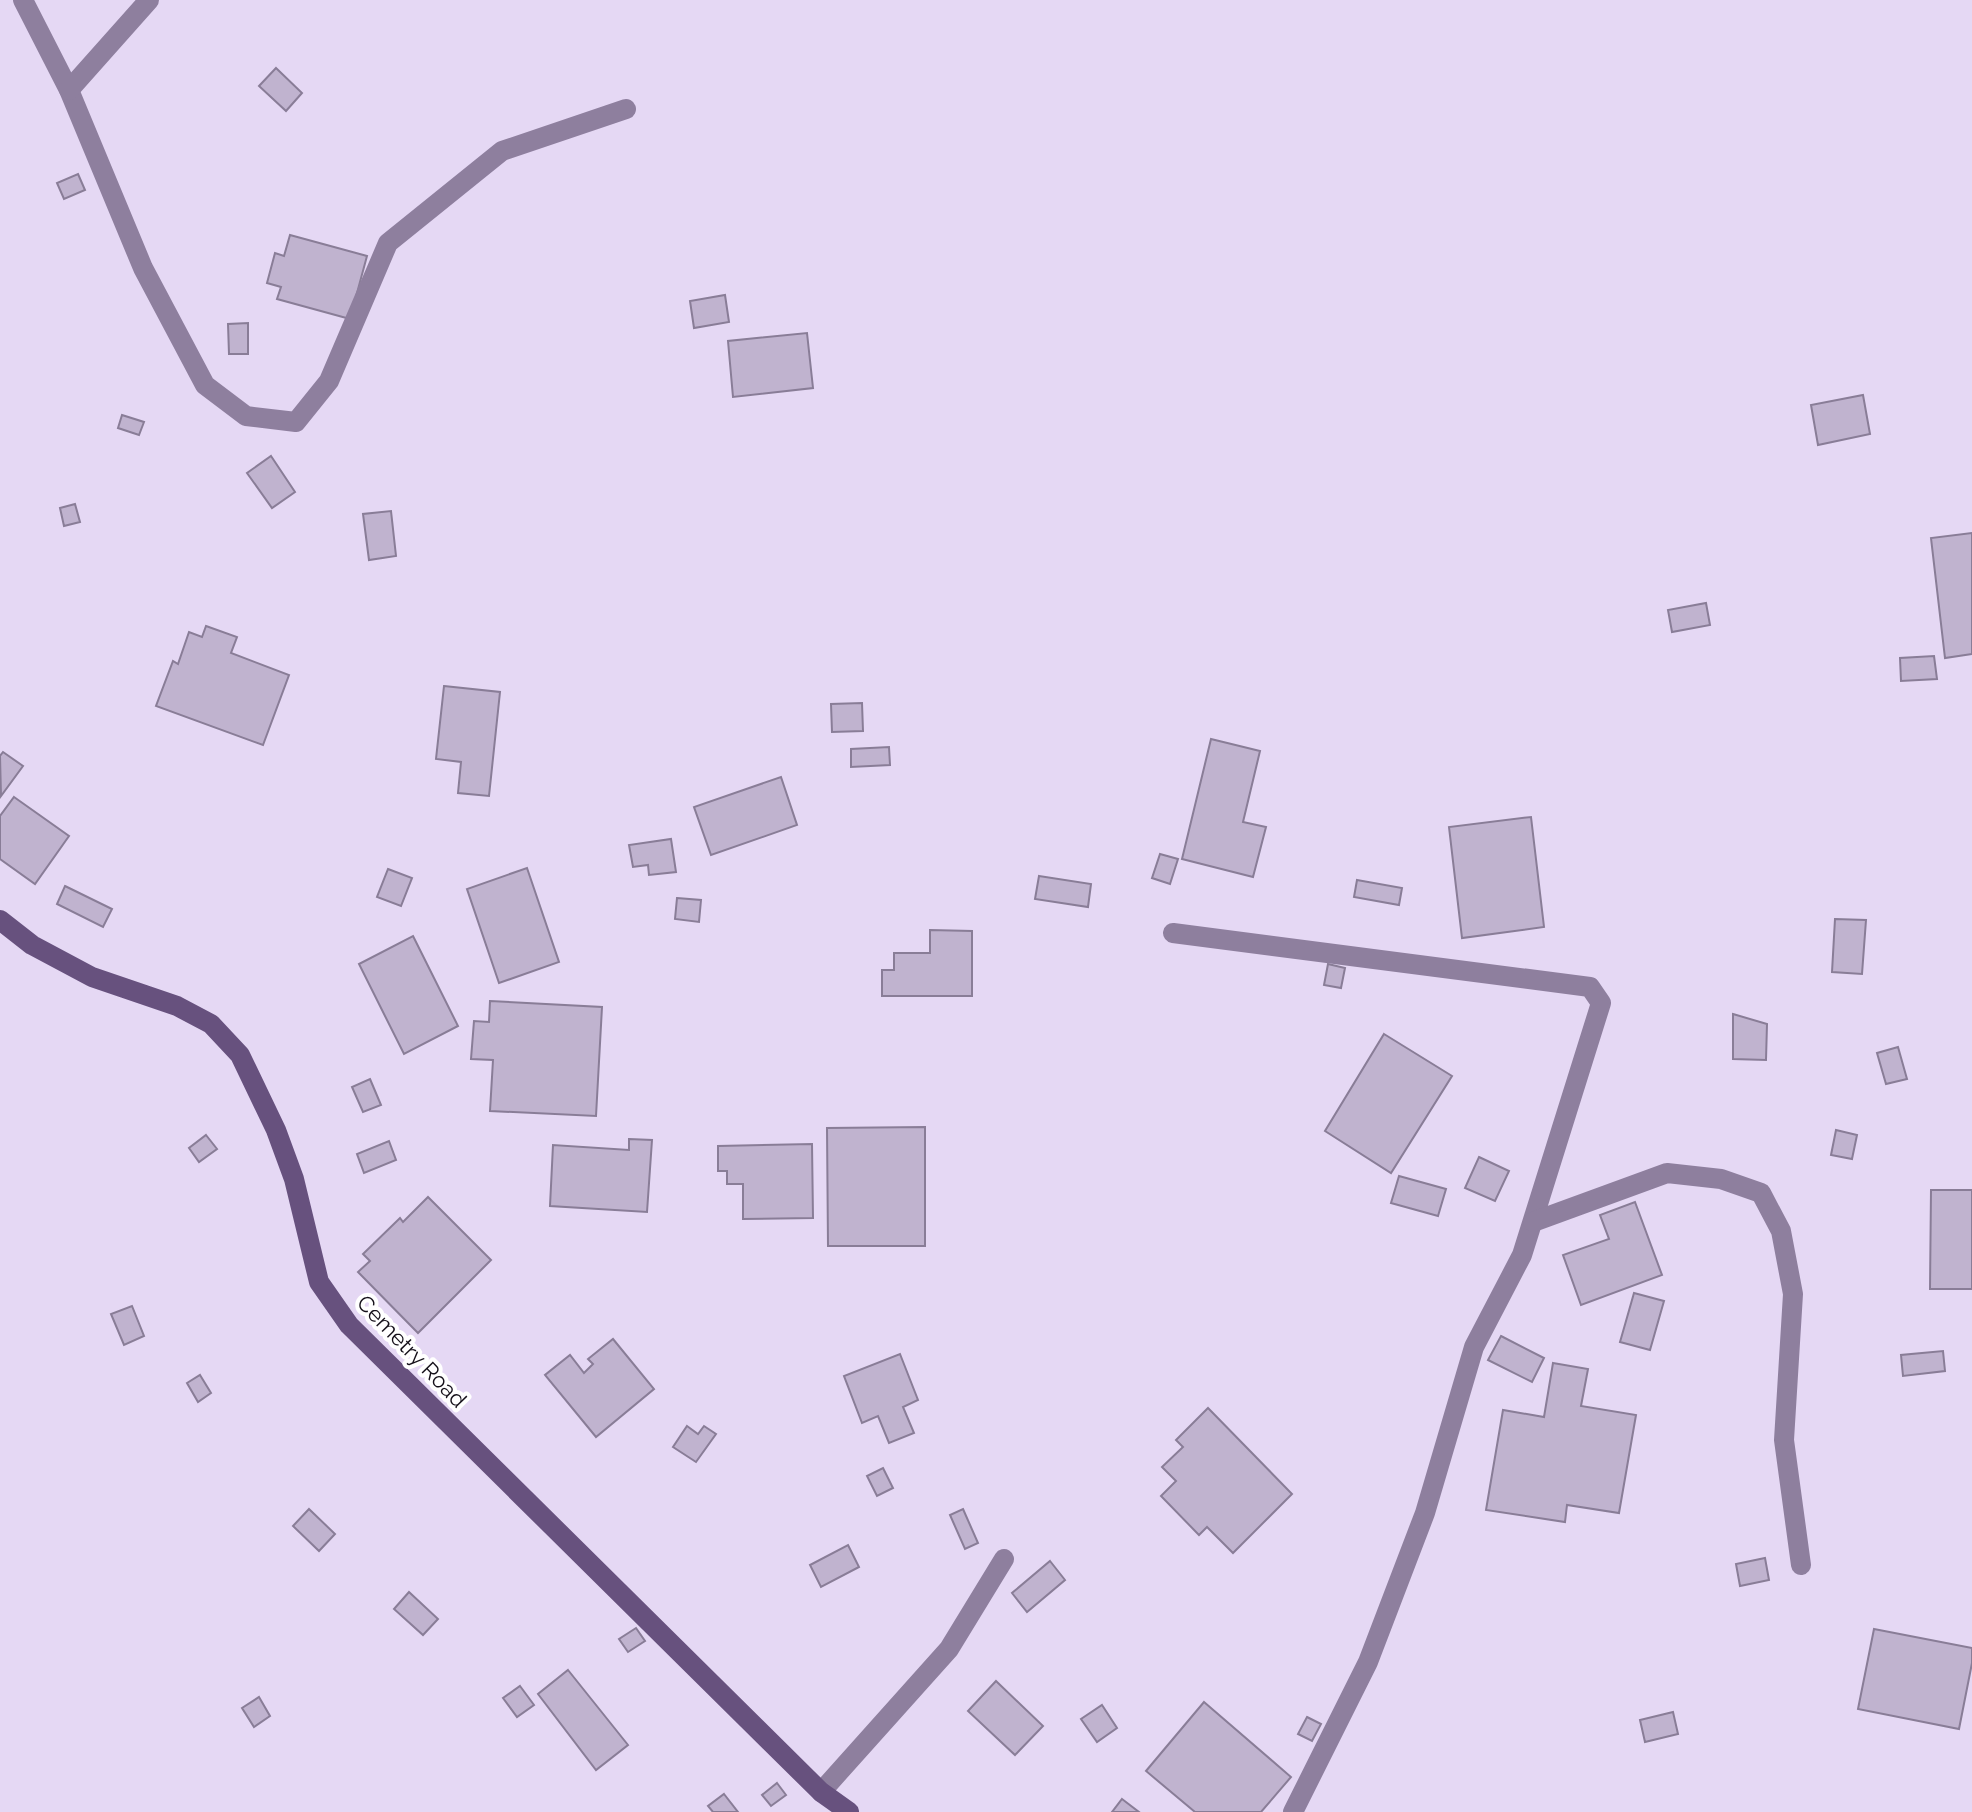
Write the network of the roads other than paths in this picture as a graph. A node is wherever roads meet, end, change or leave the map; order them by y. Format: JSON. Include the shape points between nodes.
{"nodes":[{"id":1,"x":23,"y":0,"type":"edge"},
{"id":2,"x":149,"y":0,"type":"edge"},
{"id":3,"x":69,"y":90,"type":"junction"},
{"id":4,"x":626,"y":109,"type":"dead end"},
{"id":5,"x":0,"y":920,"type":"edge"},
{"id":6,"x":1173,"y":933,"type":"dead end"},
{"id":7,"x":1533,"y":1222,"type":"junction"},
{"id":8,"x":1004,"y":1559,"type":"dead end"},
{"id":9,"x":1801,"y":1565,"type":"dead end"},
{"id":10,"x":821,"y":1792,"type":"junction"},
{"id":11,"x":849,"y":1812,"type":"edge"},
{"id":12,"x":1293,"y":1812,"type":"edge"}],
"edges":[{"from":1,"to":3,"type":"street"},
{"from":2,"to":3,"type":"street"},
{"from":3,"to":4,"type":"street","via":[[143,268],[205,385],[246,416],[296,422],[329,381],[388,243],[502,151]]},
{"from":5,"to":10,"type":"street","name":"Cemetry Road","via":[[32,945],[92,977],[177,1006],[211,1024],[240,1055],[276,1130],[319,1282],[349,1325]]},
{"from":6,"to":7,"type":"street","via":[[1590,987],[1601,1003]]},
{"from":7,"to":9,"type":"street","via":[[1667,1173],[1721,1179],[1761,1193],[1781,1231],[1793,1294],[1784,1440]]},
{"from":7,"to":12,"type":"street","via":[[1522,1255],[1474,1347],[1425,1513],[1368,1662]]},
{"from":8,"to":10,"type":"street","via":[[949,1649]]},
{"from":10,"to":11,"type":"street","name":"Cemetry Road"}]}
